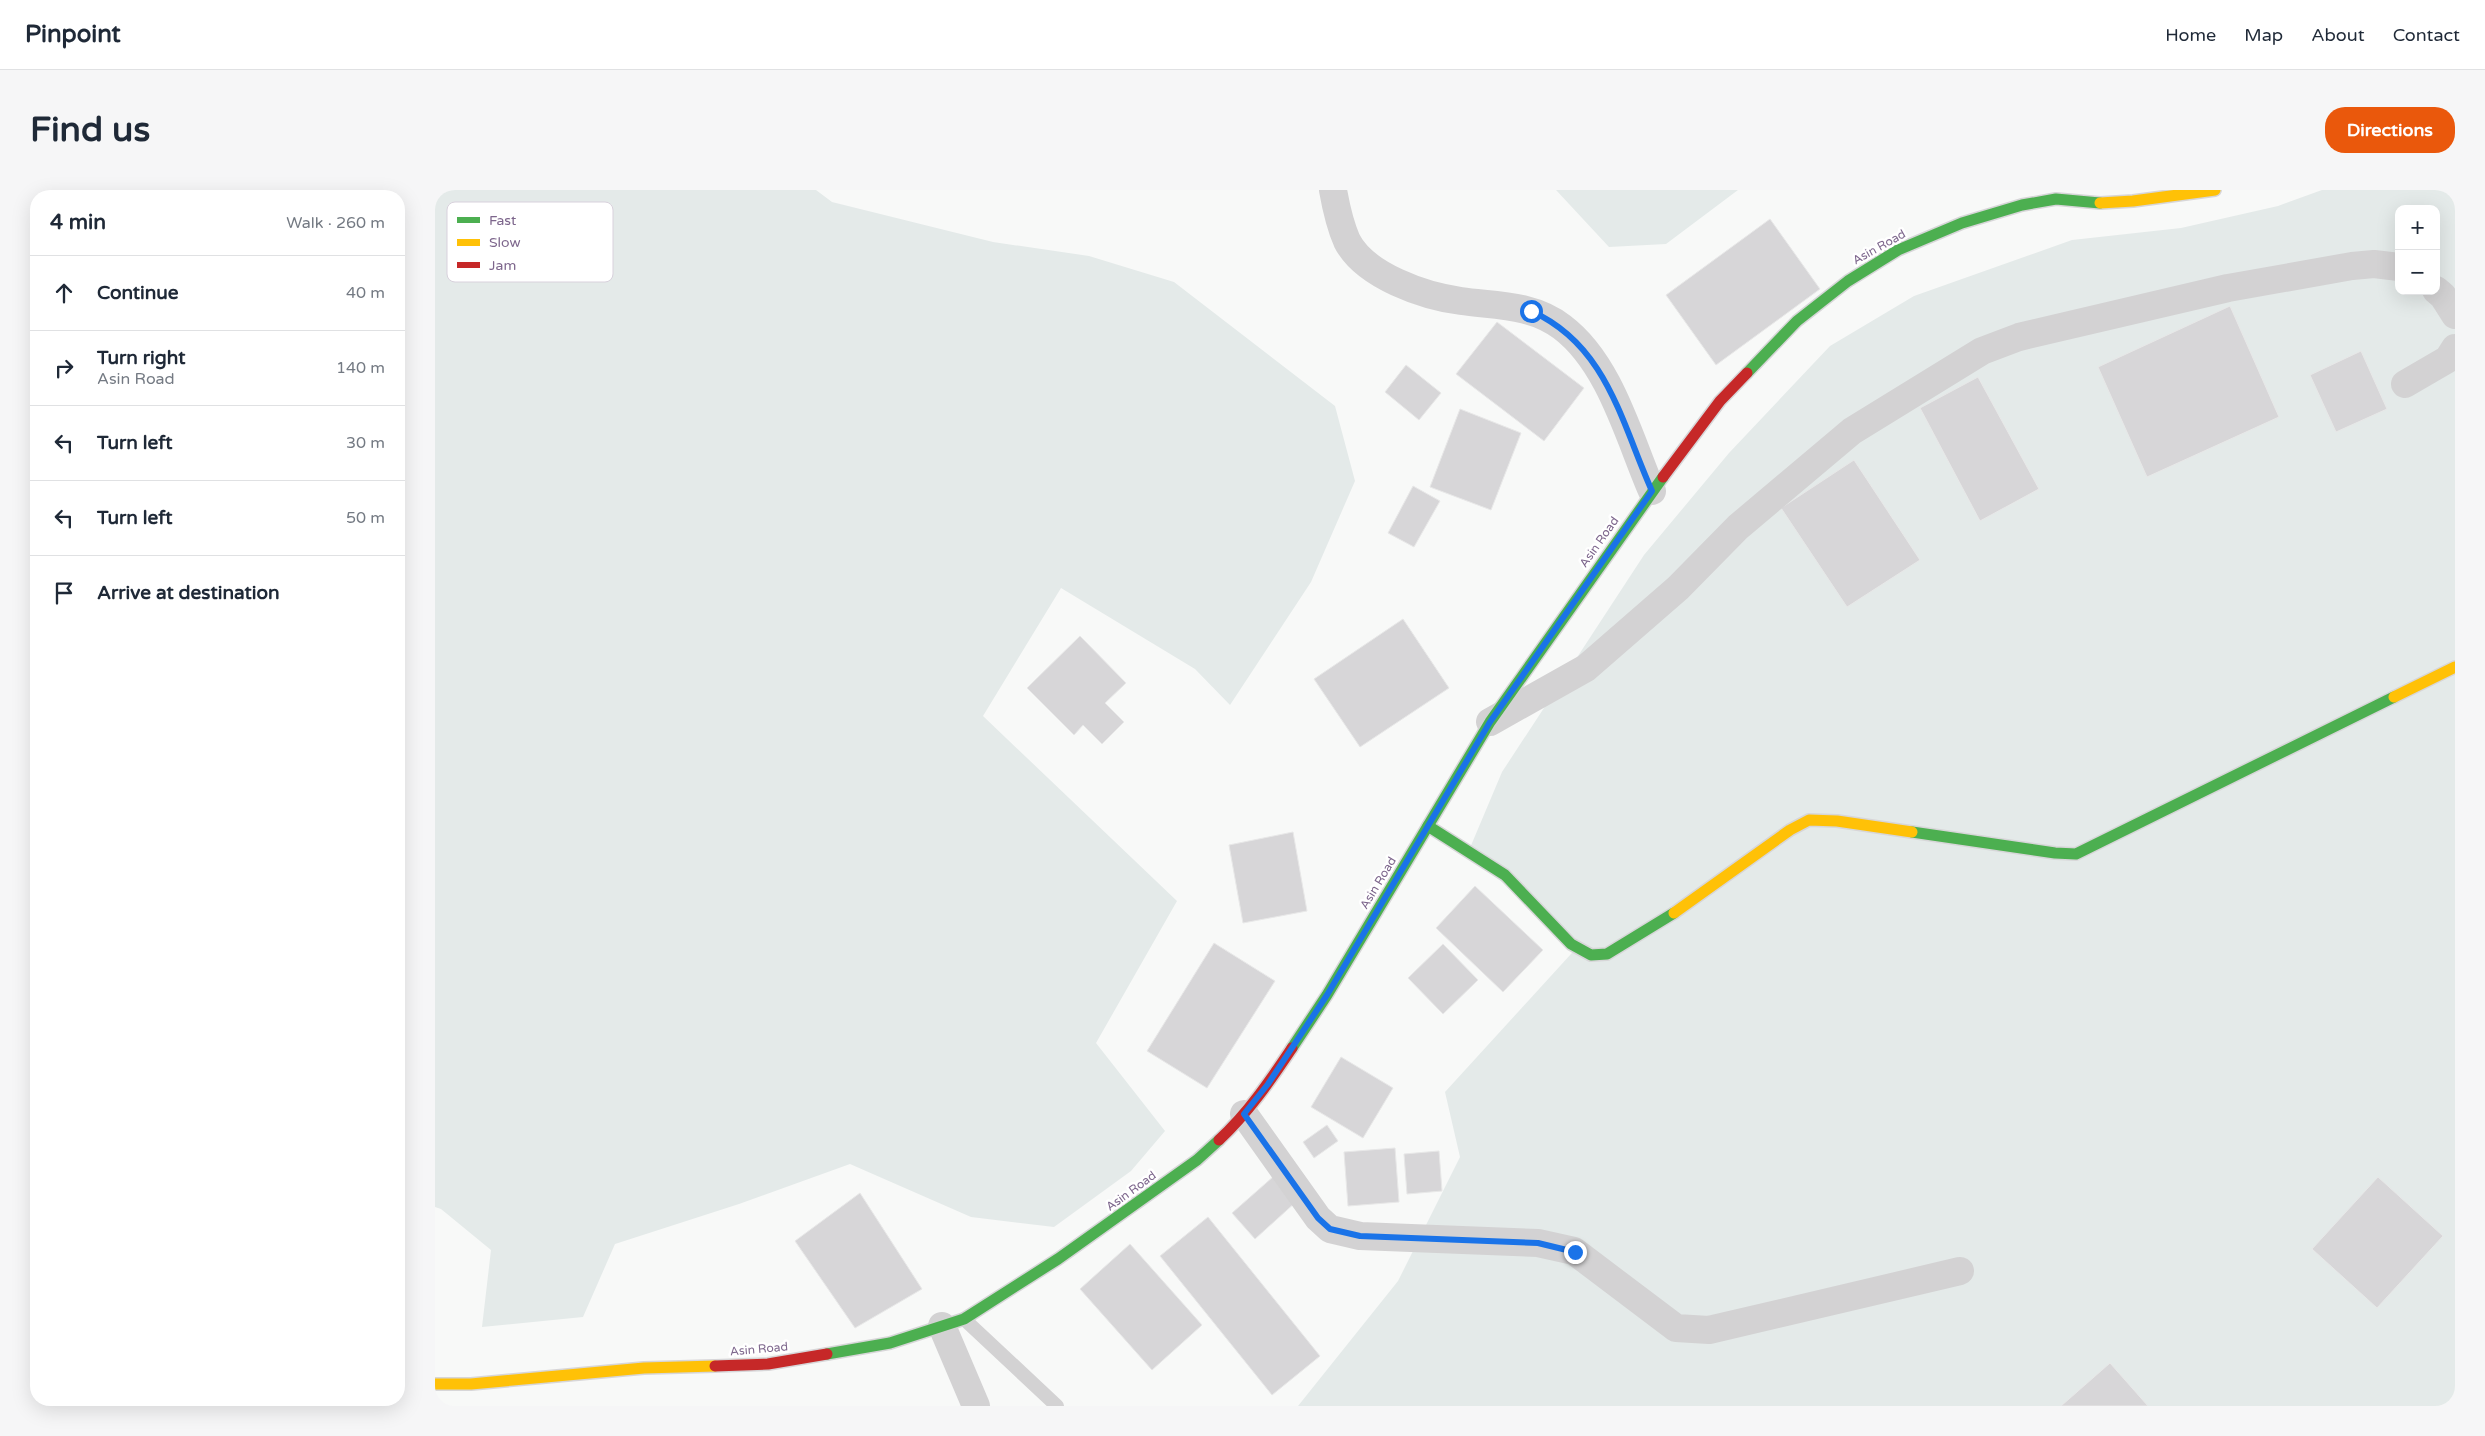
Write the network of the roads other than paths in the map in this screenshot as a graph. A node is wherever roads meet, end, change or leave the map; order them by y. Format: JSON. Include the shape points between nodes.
{"nodes":[{"id":1,"x":1333,"y":190,"type":"edge"},
{"id":2,"x":2215,"y":190,"type":"edge"},
{"id":3,"x":2395,"y":267,"type":"edge"},
{"id":4,"x":2440,"y":293,"type":"edge"},
{"id":5,"x":2455,"y":315,"type":"edge"},
{"id":6,"x":2455,"y":348,"type":"edge"},
{"id":7,"x":2405,"y":384,"type":"dead end"},
{"id":8,"x":1652,"y":491,"type":"junction"},
{"id":9,"x":2455,"y":668,"type":"edge"},
{"id":10,"x":1490,"y":722,"type":"junction"},
{"id":11,"x":1428,"y":826,"type":"junction"},
{"id":12,"x":1244,"y":1114,"type":"junction"},
{"id":13,"x":1960,"y":1271,"type":"dead end"},
{"id":14,"x":953,"y":1323,"type":"junction"},
{"id":15,"x":435,"y":1384,"type":"edge"},
{"id":16,"x":976,"y":1406,"type":"edge"},
{"id":17,"x":1057,"y":1406,"type":"edge"}],
"edges":[{"from":1,"to":8,"type":"street","via":[[1348,242],[1355,252],[1385,276],[1423,292],[1459,301],[1519,307],[1548,318],[1563,328],[1605,381]]},
{"from":2,"to":8,"type":"main road","name":"Asin Road","via":[[2133,201],[2092,203],[2055,199],[2021,205],[1962,223],[1898,250],[1848,281],[1797,321],[1721,401]]},
{"from":3,"to":10,"type":"street","via":[[2352,266],[2228,288],[2019,336],[1982,351],[1845,437],[1738,527],[1678,588],[1586,668]]},
{"from":4,"to":5,"type":"street"},
{"from":6,"to":7,"type":"street","via":[[2448,359]]},
{"from":8,"to":10,"type":"main road","name":"Asin Road"},
{"from":9,"to":11,"type":"main road","via":[[2076,854],[1837,821],[1809,820],[1790,830],[1655,926],[1607,954],[1591,955],[1571,944],[1505,875]]},
{"from":10,"to":11,"type":"main road","name":"Asin Road"},
{"from":11,"to":12,"type":"main road","name":"Asin Road","via":[[1327,995],[1268,1084]]},
{"from":12,"to":13,"type":"street","via":[[1318,1218],[1330,1229],[1360,1236],[1538,1243],[1575,1252],[1676,1328],[1709,1330]]},
{"from":12,"to":14,"type":"main road","name":"Asin Road","via":[[1197,1160],[1135,1206]]},
{"from":14,"to":15,"type":"main road","name":"Asin Road","via":[[890,1342],[768,1364],[644,1368],[471,1384]]},
{"from":14,"to":16,"type":"street"},
{"from":14,"to":17,"type":"lane"}]}
